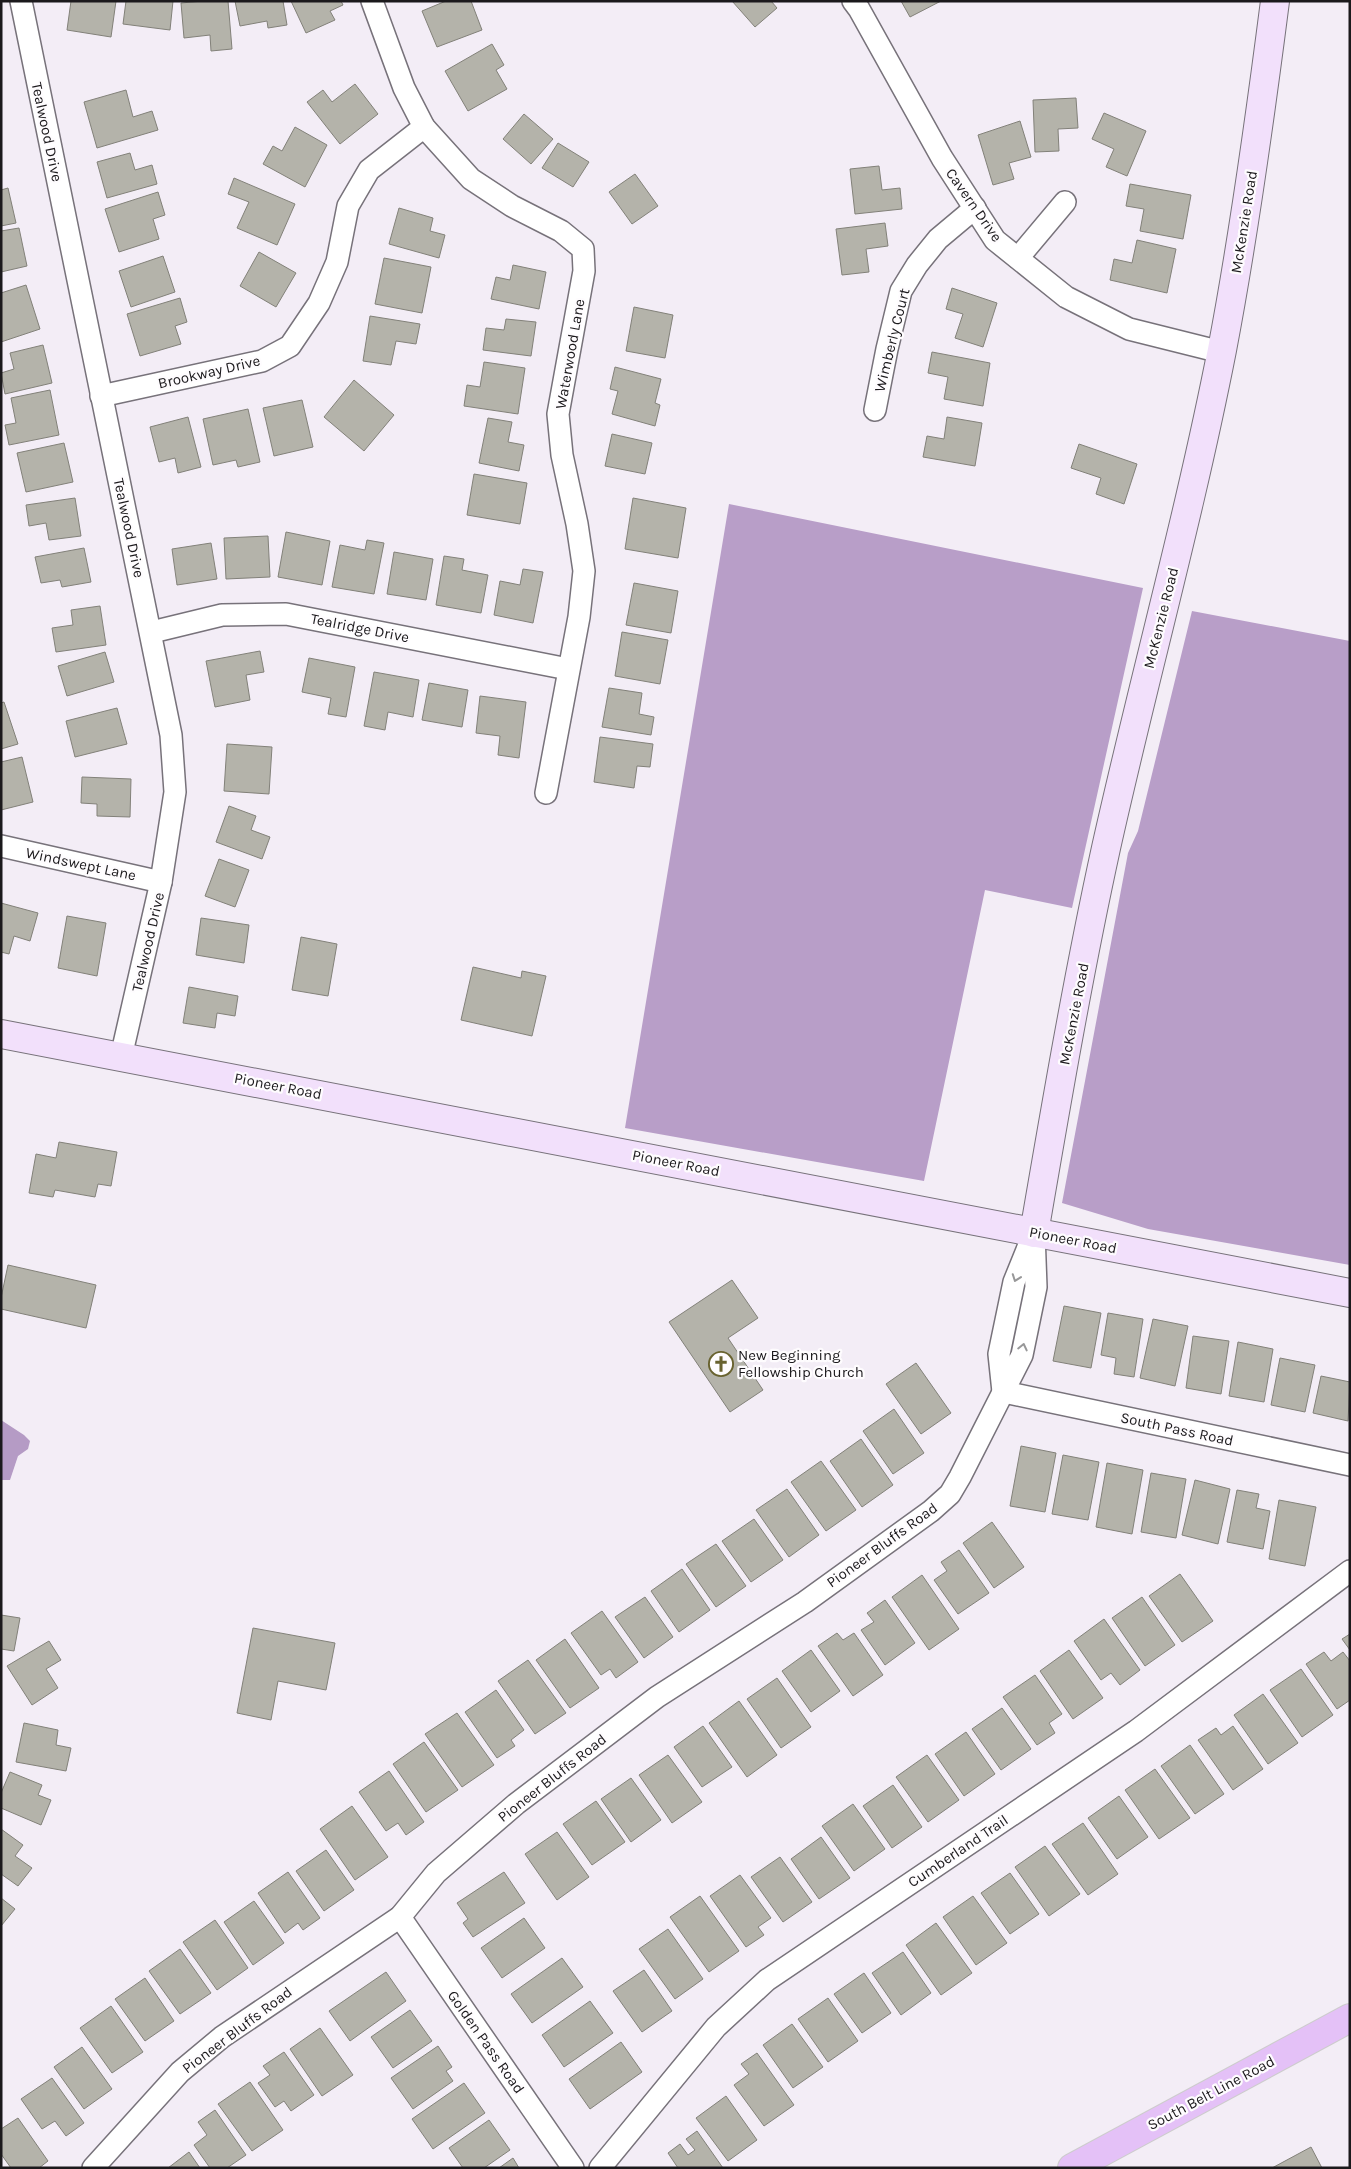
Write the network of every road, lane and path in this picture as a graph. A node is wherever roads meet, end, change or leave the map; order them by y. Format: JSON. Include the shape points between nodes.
{"nodes":[{"id":1,"x":21,"y":1,"type":"edge"},
{"id":2,"x":372,"y":1,"type":"edge"},
{"id":3,"x":853,"y":1,"type":"edge"},
{"id":4,"x":1275,"y":1,"type":"edge"},
{"id":5,"x":424,"y":127,"type":"junction"},
{"id":6,"x":1065,"y":202,"type":"dead end"},
{"id":7,"x":974,"y":208,"type":"junction"},
{"id":8,"x":1018,"y":258,"type":"junction"},
{"id":9,"x":1221,"y":352,"type":"junction"},
{"id":10,"x":101,"y":396,"type":"junction"},
{"id":11,"x":875,"y":410,"type":"dead end"},
{"id":12,"x":152,"y":632,"type":"junction"},
{"id":13,"x":568,"y":669,"type":"junction"},
{"id":14,"x":546,"y":793,"type":"dead end"},
{"id":15,"x":1,"y":846,"type":"edge"},
{"id":16,"x":161,"y":882,"type":"junction"},
{"id":17,"x":1,"y":1034,"type":"edge"},
{"id":18,"x":121,"y":1057,"type":"junction"},
{"id":19,"x":1034,"y":1233,"type":"junction"},
{"id":20,"x":1350,"y":1293,"type":"edge"},
{"id":21,"x":1004,"y":1392,"type":"junction"},
{"id":22,"x":1350,"y":1465,"type":"edge"},
{"id":23,"x":1350,"y":1571,"type":"edge"},
{"id":24,"x":400,"y":1917,"type":"junction"},
{"id":25,"x":1350,"y":2018,"type":"edge"},
{"id":26,"x":93,"y":2168,"type":"edge"},
{"id":27,"x":573,"y":2168,"type":"edge"},
{"id":28,"x":600,"y":2168,"type":"edge"},
{"id":29,"x":1072,"y":2168,"type":"edge"}],
"edges":[{"from":1,"to":10,"type":"street","name":"Tealwood Drive"},
{"from":2,"to":5,"type":"street","name":"Waterwood Lane","via":[[404,88]]},
{"from":3,"to":7,"type":"street","name":"Cavern Drive"},
{"from":4,"to":9,"type":"main road","name":"McKenzie Road","via":[[1245,223]]},
{"from":5,"to":10,"type":"street","name":"Brookway Drive","via":[[368,170],[348,206],[337,262],[319,303],[290,346],[262,361]]},
{"from":5,"to":13,"type":"street","name":"Waterwood Lane","via":[[471,179],[512,206],[561,231],[583,249],[584,271],[558,414],[562,455],[578,524],[584,571]]},
{"from":6,"to":8,"type":"street"},
{"from":7,"to":8,"type":"street","name":"Cavern Drive","via":[[995,240]]},
{"from":7,"to":11,"type":"street","name":"Wimberly Court","via":[[938,239],[901,291]]},
{"from":8,"to":9,"type":"street","name":"Cavern Drive","via":[[1066,297],[1129,329]]},
{"from":9,"to":19,"type":"main road","name":"McKenzie Road","via":[[1191,498],[1106,851]]},
{"from":10,"to":12,"type":"street","name":"Tealwood Drive"},
{"from":12,"to":13,"type":"street","name":"Tealridge Drive","via":[[222,615],[286,614]]},
{"from":12,"to":16,"type":"street","name":"Tealwood Drive","via":[[171,735],[175,792]]},
{"from":13,"to":14,"type":"street","name":"Waterwood Lane"},
{"from":15,"to":16,"type":"street","name":"Windswept Lane"},
{"from":16,"to":18,"type":"street","name":"Tealwood Drive"},
{"from":17,"to":18,"type":"main road","name":"Pioneer Road"},
{"from":18,"to":19,"type":"main road","name":"Pioneer Road"},
{"from":19,"to":20,"type":"main road","name":"Pioneer Road"},
{"from":19,"to":21,"type":"street","name":"Pioneer Bluffs Road","via":[[1036,1287],[1022,1355]]},
{"from":21,"to":22,"type":"street","name":"South Pass Road"},
{"from":21,"to":24,"type":"street","name":"Pioneer Bluffs Road","via":[[950,1494],[931,1512],[805,1602],[657,1697],[516,1804],[436,1873]]},
{"from":23,"to":28,"type":"street","name":"Cumberland Trail","via":[[1136,1731],[767,1980],[716,2027]]},
{"from":24,"to":26,"type":"street","name":"Pioneer Bluffs Road","via":[[222,2037],[180,2072]]},
{"from":24,"to":27,"type":"street","name":"Golden Pass Road"},
{"from":25,"to":29,"type":"main road","name":"South Belt Line Road"}]}
